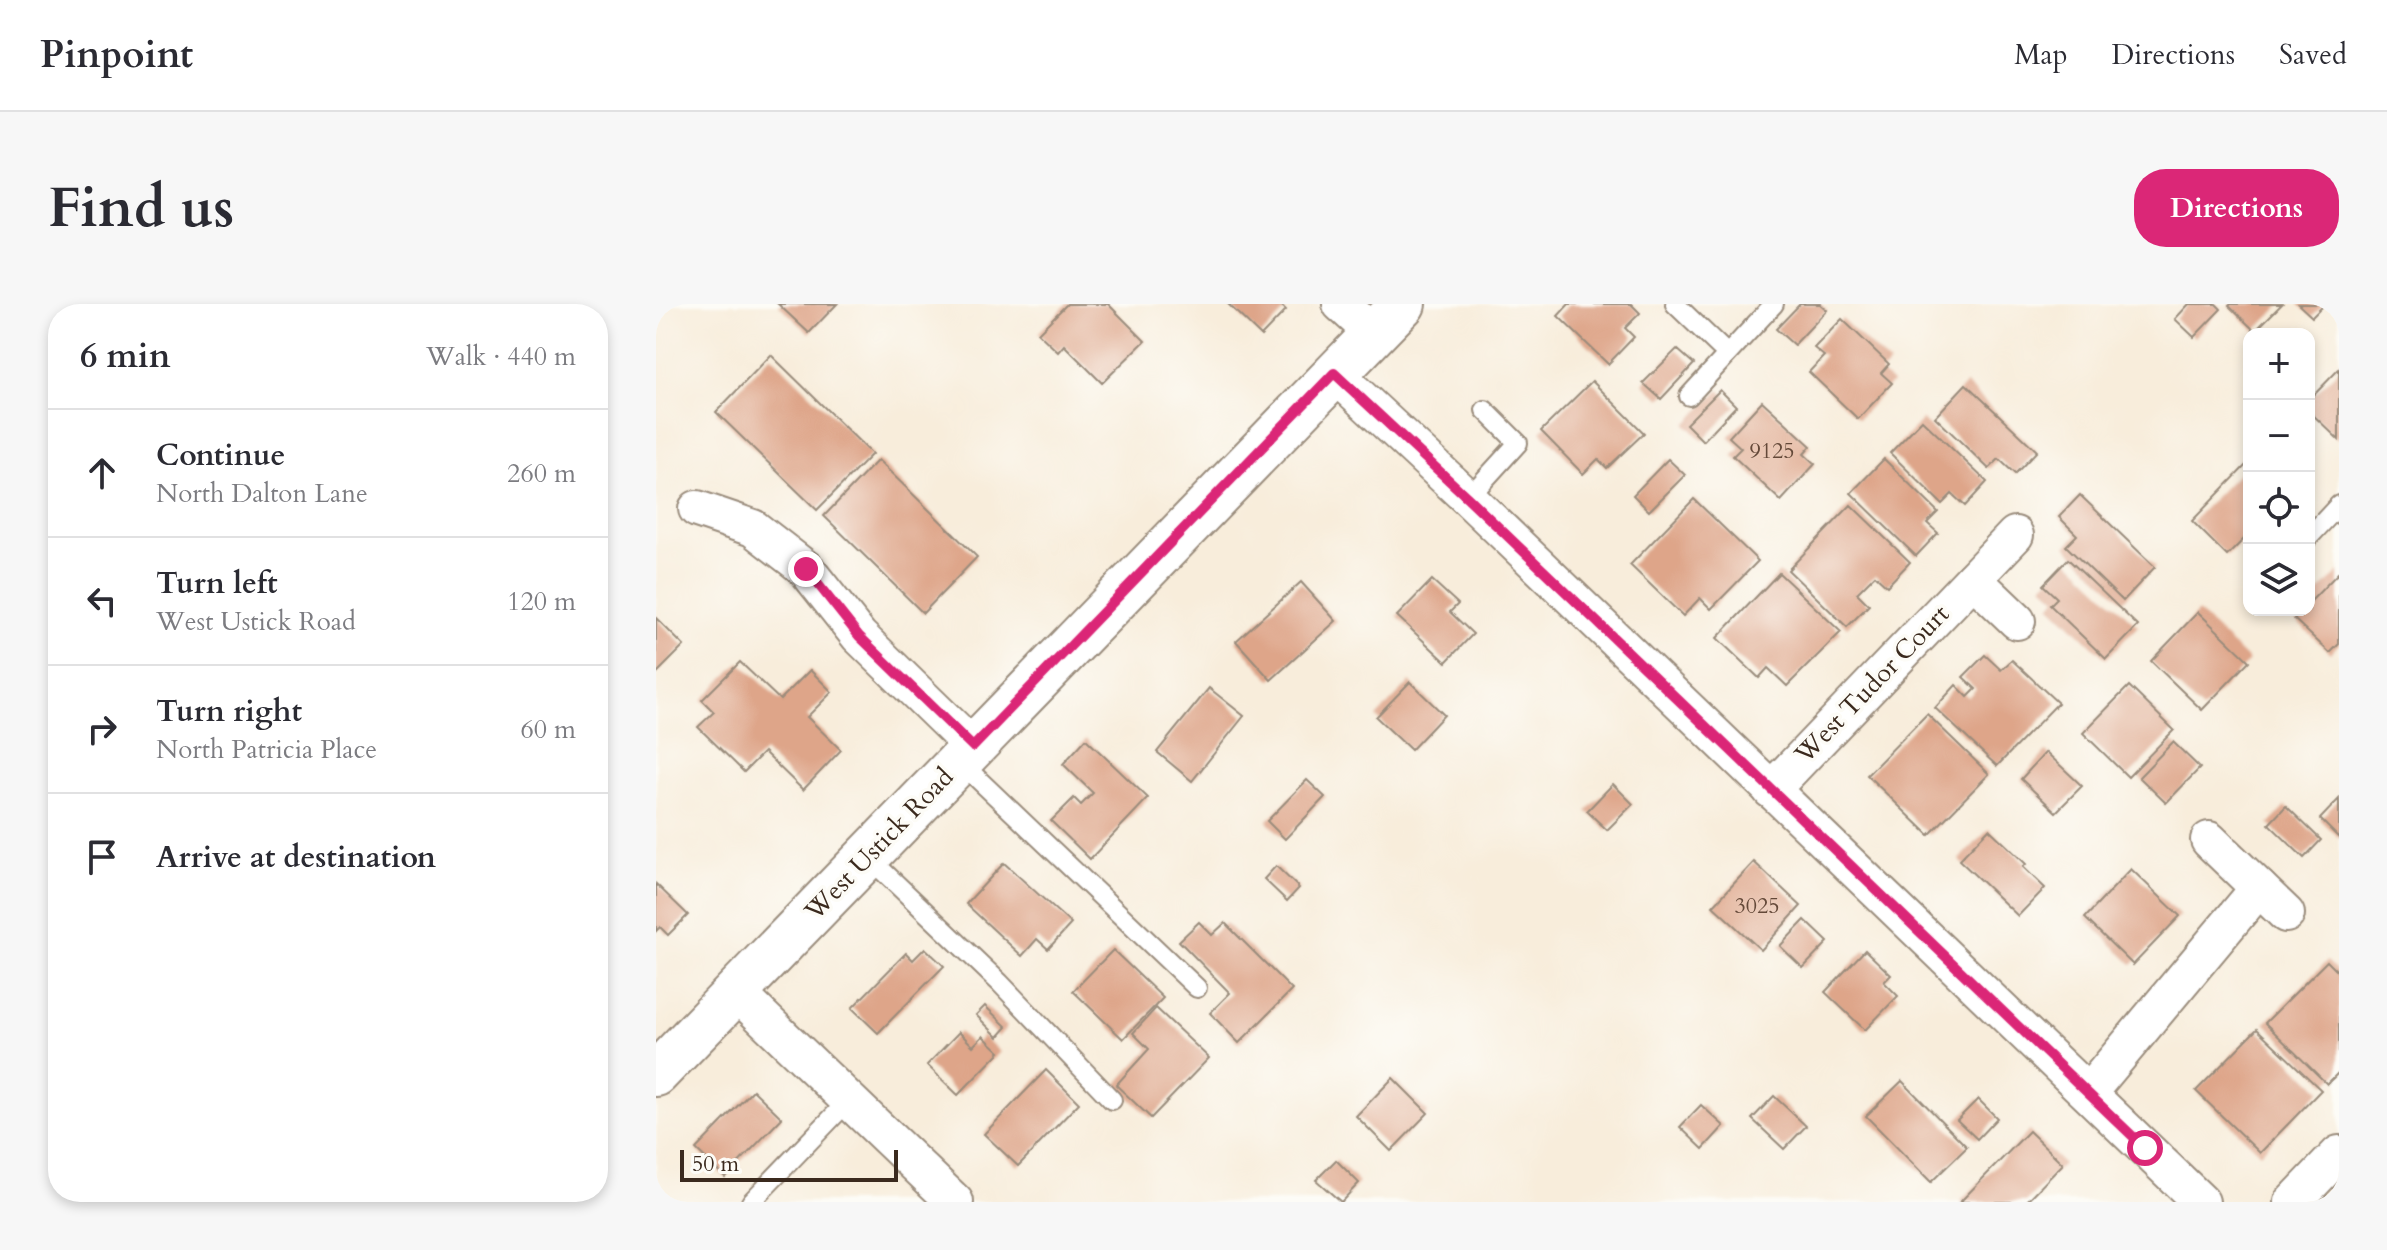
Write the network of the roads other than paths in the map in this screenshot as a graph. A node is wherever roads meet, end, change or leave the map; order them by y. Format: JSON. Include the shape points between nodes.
{"nodes":[{"id":1,"x":1341,"y":304,"type":"edge"},
{"id":2,"x":1675,"y":304,"type":"edge"},
{"id":3,"x":1774,"y":304,"type":"edge"},
{"id":4,"x":1388,"y":319,"type":"edge"},
{"id":5,"x":1727,"y":354,"type":"junction"},
{"id":6,"x":1334,"y":373,"type":"junction"},
{"id":7,"x":1689,"y":396,"type":"dead end"},
{"id":8,"x":1485,"y":410,"type":"dead end"},
{"id":9,"x":1468,"y":498,"type":"junction"},
{"id":10,"x":2339,"y":505,"type":"edge"},
{"id":11,"x":697,"y":509,"type":"dead end"},
{"id":12,"x":2315,"y":531,"type":"edge"},
{"id":13,"x":2015,"y":535,"type":"dead end"},
{"id":14,"x":1973,"y":579,"type":"junction"},
{"id":15,"x":2017,"y":621,"type":"dead end"},
{"id":16,"x":966,"y":754,"type":"junction"},
{"id":17,"x":1771,"y":790,"type":"junction"},
{"id":18,"x":2209,"y":840,"type":"dead end"},
{"id":19,"x":867,"y":856,"type":"junction"},
{"id":20,"x":2259,"y":888,"type":"junction"},
{"id":21,"x":2286,"y":914,"type":"dead end"},
{"id":22,"x":1197,"y":988,"type":"dead end"},
{"id":23,"x":736,"y":992,"type":"junction"},
{"id":24,"x":656,"y":1074,"type":"edge"},
{"id":25,"x":2088,"y":1093,"type":"junction"},
{"id":26,"x":849,"y":1100,"type":"junction"},
{"id":27,"x":1112,"y":1100,"type":"dead end"},
{"id":28,"x":2339,"y":1154,"type":"edge"},
{"id":29,"x":751,"y":1202,"type":"edge"},
{"id":30,"x":955,"y":1202,"type":"edge"},
{"id":31,"x":2201,"y":1202,"type":"edge"},
{"id":32,"x":2293,"y":1202,"type":"edge"}],
"edges":[{"from":1,"to":4,"type":"street"},
{"from":2,"to":5,"type":"lane"},
{"from":3,"to":5,"type":"lane"},
{"from":4,"to":6,"type":"main road","name":"West Ustick Road"},
{"from":5,"to":7,"type":"lane"},
{"from":6,"to":9,"type":"street"},
{"from":6,"to":16,"type":"main road","name":"West Ustick Road"},
{"from":8,"to":9,"type":"lane","via":[[1518,443]]},
{"from":9,"to":17,"type":"street"},
{"from":10,"to":12,"type":"lane"},
{"from":11,"to":16,"type":"street","via":[[753,528],[806,569]]},
{"from":13,"to":14,"type":"street","name":"West Tudor Court"},
{"from":14,"to":15,"type":"street"},
{"from":14,"to":17,"type":"street","name":"West Tudor Court"},
{"from":16,"to":19,"type":"main road","name":"West Ustick Road"},
{"from":16,"to":22,"type":"lane"},
{"from":17,"to":25,"type":"street"},
{"from":18,"to":20,"type":"street"},
{"from":19,"to":23,"type":"main road","name":"West Ustick Road"},
{"from":19,"to":27,"type":"lane"},
{"from":20,"to":21,"type":"street"},
{"from":20,"to":25,"type":"street"},
{"from":23,"to":24,"type":"main road","name":"West Ustick Road"},
{"from":23,"to":26,"type":"street"},
{"from":25,"to":31,"type":"street"},
{"from":26,"to":29,"type":"lane"},
{"from":26,"to":30,"type":"street"},
{"from":28,"to":32,"type":"street"}]}
